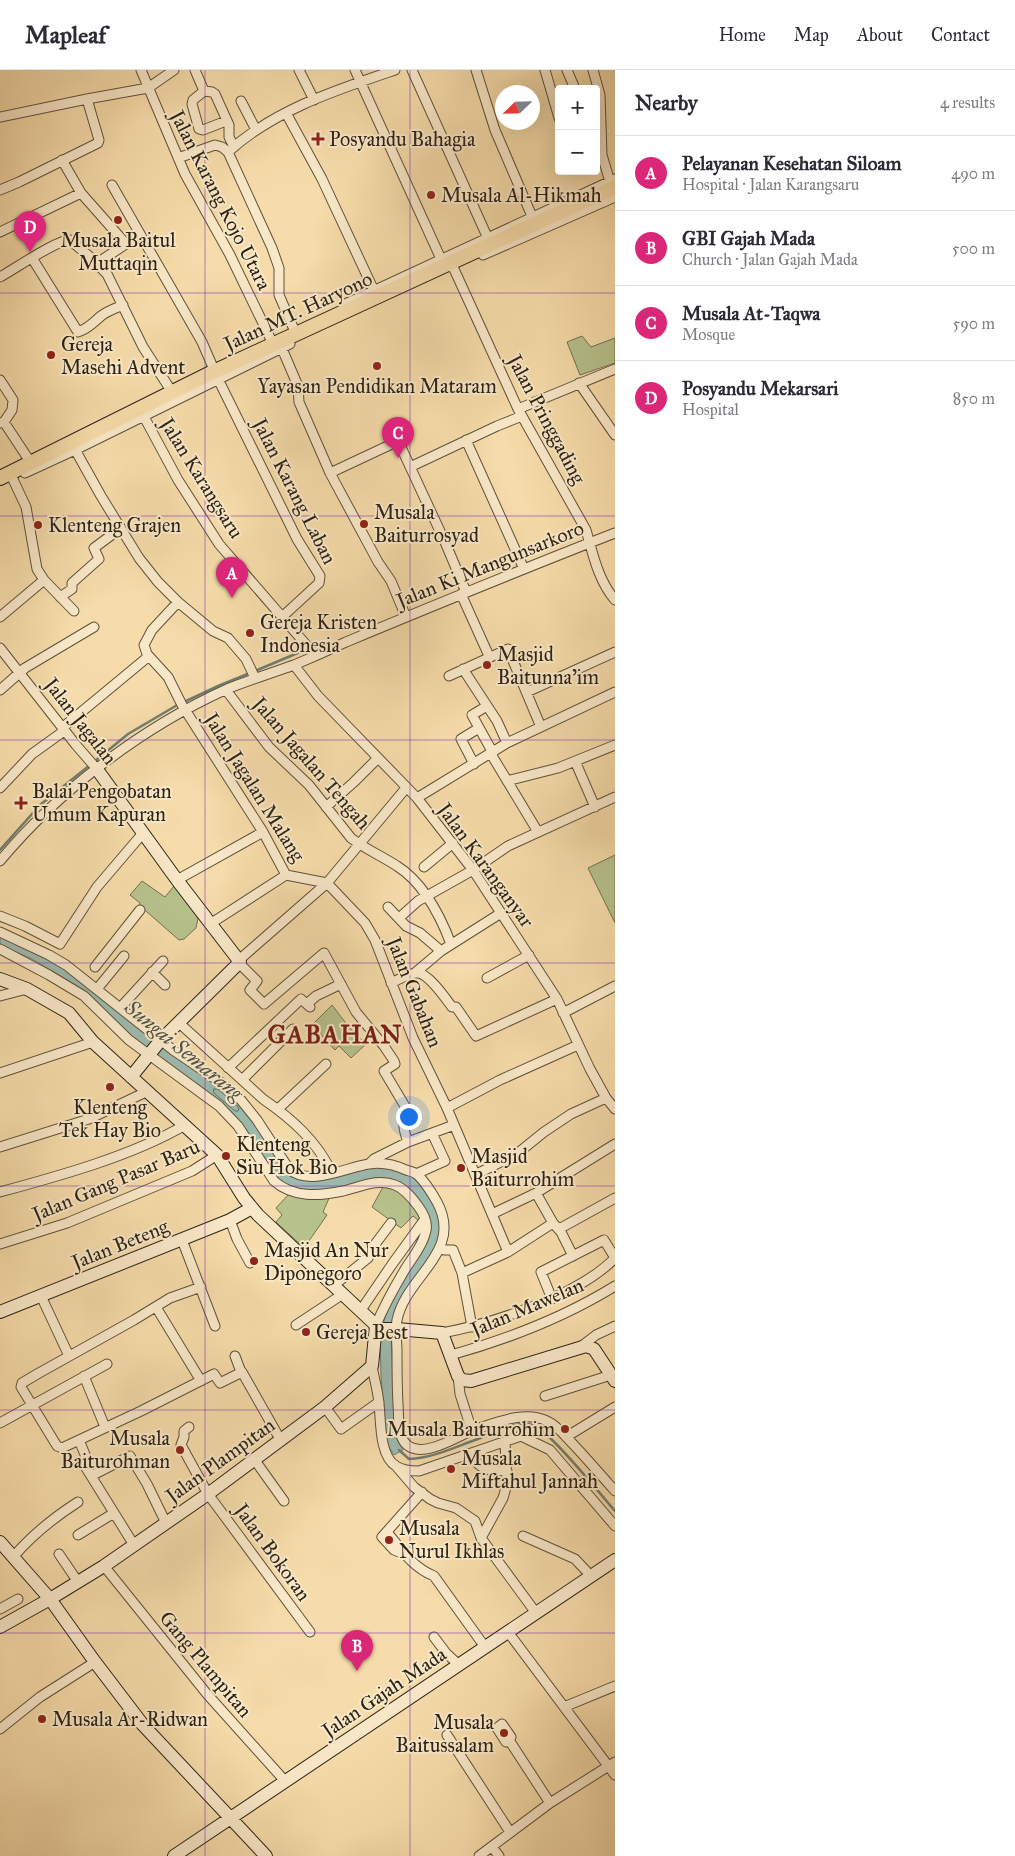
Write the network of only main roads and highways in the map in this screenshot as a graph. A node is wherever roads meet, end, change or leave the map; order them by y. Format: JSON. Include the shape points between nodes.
{"nodes":[{"id":1,"x":613,"y":187,"type":"edge"},
{"id":2,"x":3,"y":479,"type":"edge"}],
"edges":[{"from":1,"to":2,"type":"main road","name":"Jalan MT. Haryono","via":[[489,241],[470,257],[447,264],[367,300],[335,319],[295,332],[272,346],[171,390],[95,436]]}]}
